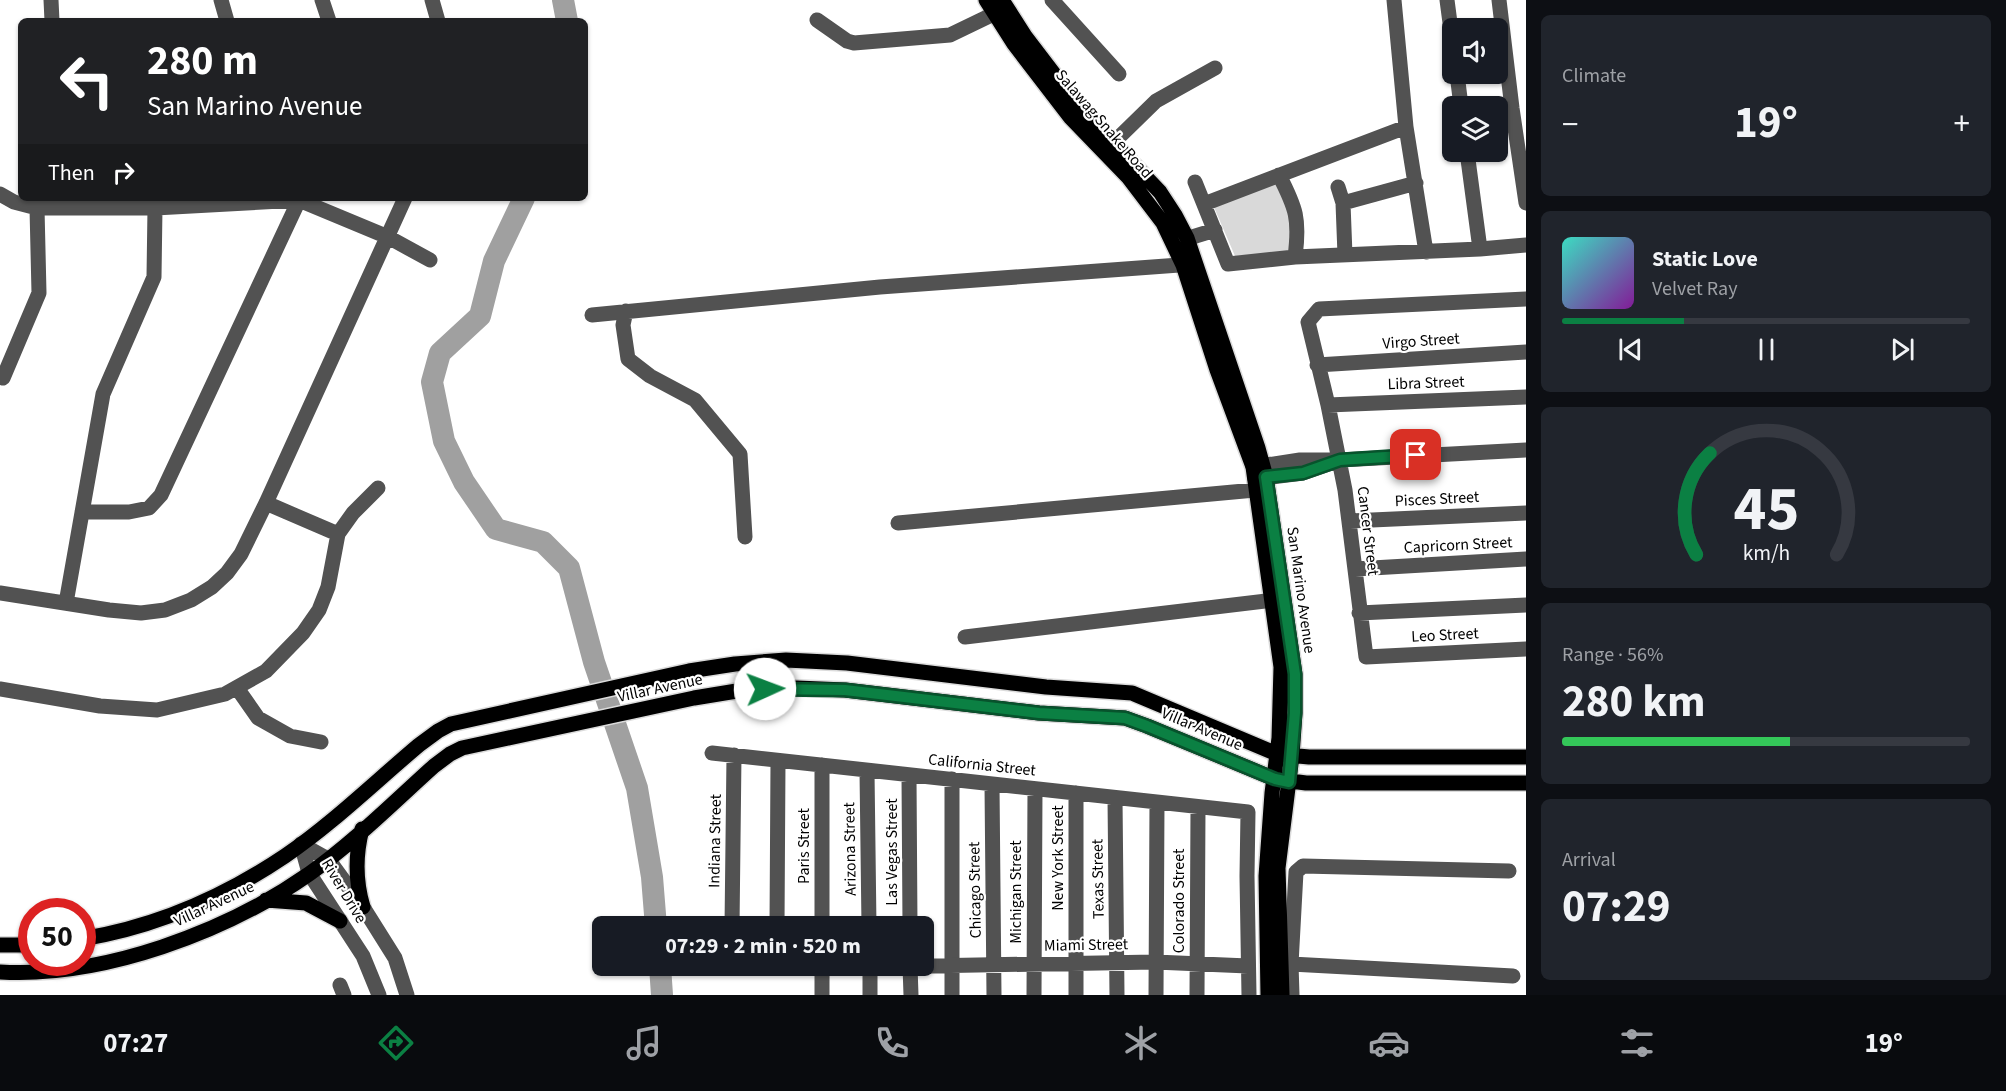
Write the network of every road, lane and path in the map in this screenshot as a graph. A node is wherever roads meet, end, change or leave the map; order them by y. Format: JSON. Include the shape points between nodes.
{"nodes":[{"id":1,"x":51,"y":0,"type":"edge"},
{"id":2,"x":221,"y":0,"type":"edge"},
{"id":3,"x":322,"y":0,"type":"edge"},
{"id":4,"x":432,"y":0,"type":"edge"},
{"id":5,"x":986,"y":0,"type":"edge"},
{"id":6,"x":1052,"y":0,"type":"edge"},
{"id":7,"x":1394,"y":0,"type":"edge"},
{"id":8,"x":1447,"y":0,"type":"edge"},
{"id":9,"x":1499,"y":0,"type":"edge"},
{"id":10,"x":1001,"y":8,"type":"edge"},
{"id":11,"x":52,"y":18,"type":"edge"},
{"id":12,"x":226,"y":18,"type":"edge"},
{"id":13,"x":328,"y":18,"type":"edge"},
{"id":14,"x":437,"y":18,"type":"edge"},
{"id":15,"x":1449,"y":18,"type":"edge"},
{"id":16,"x":817,"y":20,"type":"dead end"},
{"id":17,"x":1215,"y":68,"type":"dead end"},
{"id":18,"x":1119,"y":74,"type":"dead end"},
{"id":19,"x":1406,"y":127,"type":"junction"},
{"id":20,"x":1113,"y":142,"type":"junction"},
{"id":21,"x":1468,"y":162,"type":"edge"},
{"id":22,"x":1279,"y":175,"type":"junction"},
{"id":23,"x":1195,"y":182,"type":"dead end"},
{"id":24,"x":1416,"y":183,"type":"junction"},
{"id":25,"x":1338,"y":187,"type":"dead end"},
{"id":26,"x":0,"y":194,"type":"edge"},
{"id":27,"x":268,"y":201,"type":"edge"},
{"id":28,"x":299,"y":201,"type":"edge"},
{"id":29,"x":305,"y":201,"type":"edge"},
{"id":30,"x":404,"y":201,"type":"edge"},
{"id":31,"x":1343,"y":203,"type":"junction"},
{"id":32,"x":1204,"y":204,"type":"junction"},
{"id":33,"x":1526,"y":204,"type":"edge"},
{"id":34,"x":37,"y":208,"type":"junction"},
{"id":35,"x":155,"y":208,"type":"junction"},
{"id":36,"x":1215,"y":230,"type":"junction"},
{"id":37,"x":388,"y":237,"type":"junction"},
{"id":38,"x":1180,"y":241,"type":"junction"},
{"id":39,"x":1526,"y":245,"type":"edge"},
{"id":40,"x":1480,"y":249,"type":"junction"},
{"id":41,"x":1426,"y":252,"type":"junction"},
{"id":42,"x":1345,"y":255,"type":"junction"},
{"id":43,"x":1295,"y":257,"type":"junction"},
{"id":44,"x":430,"y":260,"type":"dead end"},
{"id":45,"x":1189,"y":265,"type":"junction"},
{"id":46,"x":1526,"y":299,"type":"edge"},
{"id":47,"x":626,"y":311,"type":"junction"},
{"id":48,"x":592,"y":315,"type":"dead end"},
{"id":49,"x":1526,"y":352,"type":"edge"},
{"id":50,"x":1317,"y":365,"type":"junction"},
{"id":51,"x":1,"y":382,"type":"edge"},
{"id":52,"x":1526,"y":397,"type":"edge"},
{"id":53,"x":1328,"y":405,"type":"junction"},
{"id":54,"x":1526,"y":450,"type":"edge"},
{"id":55,"x":1340,"y":460,"type":"junction"},
{"id":56,"x":1258,"y":476,"type":"junction"},
{"id":57,"x":378,"y":488,"type":"dead end"},
{"id":58,"x":266,"y":503,"type":"junction"},
{"id":59,"x":82,"y":512,"type":"junction"},
{"id":60,"x":1526,"y":513,"type":"edge"},
{"id":61,"x":1350,"y":521,"type":"junction"},
{"id":62,"x":898,"y":523,"type":"dead end"},
{"id":63,"x":338,"y":534,"type":"junction"},
{"id":64,"x":745,"y":537,"type":"dead end"},
{"id":65,"x":1526,"y":559,"type":"edge"},
{"id":66,"x":1355,"y":569,"type":"junction"},
{"id":67,"x":0,"y":593,"type":"edge"},
{"id":68,"x":1278,"y":600,"type":"junction"},
{"id":69,"x":66,"y":603,"type":"junction"},
{"id":70,"x":1526,"y":605,"type":"edge"},
{"id":71,"x":1359,"y":613,"type":"junction"},
{"id":72,"x":965,"y":637,"type":"dead end"},
{"id":73,"x":1526,"y":649,"type":"edge"},
{"id":74,"x":1366,"y":657,"type":"joint"},
{"id":75,"x":237,"y":688,"type":"junction"},
{"id":76,"x":0,"y":689,"type":"edge"},
{"id":77,"x":321,"y":742,"type":"dead end"},
{"id":78,"x":712,"y":753,"type":"dead end"},
{"id":79,"x":734,"y":755,"type":"junction"},
{"id":80,"x":1285,"y":755,"type":"junction"},
{"id":81,"x":1526,"y":757,"type":"edge"},
{"id":82,"x":778,"y":761,"type":"junction"},
{"id":83,"x":822,"y":765,"type":"junction"},
{"id":84,"x":867,"y":771,"type":"junction"},
{"id":85,"x":909,"y":776,"type":"junction"},
{"id":86,"x":952,"y":779,"type":"junction"},
{"id":87,"x":1282,"y":780,"type":"junction"},
{"id":88,"x":1526,"y":783,"type":"edge"},
{"id":89,"x":992,"y":784,"type":"junction"},
{"id":90,"x":1035,"y":789,"type":"junction"},
{"id":91,"x":1076,"y":793,"type":"junction"},
{"id":92,"x":1115,"y":798,"type":"junction"},
{"id":93,"x":1157,"y":802,"type":"junction"},
{"id":94,"x":1198,"y":808,"type":"junction"},
{"id":95,"x":362,"y":829,"type":"junction"},
{"id":96,"x":301,"y":844,"type":"junction"},
{"id":97,"x":328,"y":859,"type":"junction"},
{"id":98,"x":1509,"y":871,"type":"dead end"},
{"id":99,"x":309,"y":873,"type":"junction"},
{"id":100,"x":266,"y":900,"type":"junction"},
{"id":101,"x":363,"y":907,"type":"junction"},
{"id":102,"x":732,"y":916,"type":"edge"},
{"id":103,"x":777,"y":916,"type":"edge"},
{"id":104,"x":822,"y":916,"type":"edge"},
{"id":105,"x":869,"y":916,"type":"edge"},
{"id":106,"x":910,"y":916,"type":"edge"},
{"id":107,"x":340,"y":921,"type":"junction"},
{"id":108,"x":96,"y":936,"type":"edge"},
{"id":109,"x":0,"y":945,"type":"edge"},
{"id":110,"x":18,"y":945,"type":"edge"},
{"id":111,"x":1155,"y":962,"type":"junction"},
{"id":112,"x":1117,"y":963,"type":"junction"},
{"id":113,"x":1033,"y":964,"type":"junction"},
{"id":114,"x":1076,"y":964,"type":"junction"},
{"id":115,"x":1197,"y":964,"type":"junction"},
{"id":116,"x":1280,"y":964,"type":"junction"},
{"id":117,"x":952,"y":965,"type":"junction"},
{"id":118,"x":994,"y":965,"type":"junction"},
{"id":119,"x":934,"y":966,"type":"edge"},
{"id":120,"x":1248,"y":966,"type":"junction"},
{"id":121,"x":0,"y":972,"type":"edge"},
{"id":122,"x":822,"y":976,"type":"edge"},
{"id":123,"x":870,"y":976,"type":"edge"},
{"id":124,"x":910,"y":976,"type":"edge"},
{"id":125,"x":1513,"y":976,"type":"dead end"},
{"id":126,"x":379,"y":995,"type":"edge"},
{"id":127,"x":407,"y":995,"type":"edge"},
{"id":128,"x":822,"y":995,"type":"edge"},
{"id":129,"x":870,"y":995,"type":"edge"},
{"id":130,"x":911,"y":995,"type":"edge"},
{"id":131,"x":952,"y":995,"type":"edge"},
{"id":132,"x":994,"y":995,"type":"edge"},
{"id":133,"x":1034,"y":995,"type":"edge"},
{"id":134,"x":1076,"y":995,"type":"edge"},
{"id":135,"x":1117,"y":995,"type":"edge"},
{"id":136,"x":1156,"y":995,"type":"edge"},
{"id":137,"x":1197,"y":995,"type":"edge"},
{"id":138,"x":1249,"y":995,"type":"edge"},
{"id":139,"x":1269,"y":995,"type":"edge"},
{"id":140,"x":1282,"y":995,"type":"edge"},
{"id":141,"x":1292,"y":995,"type":"edge"}],
"edges":[{"from":1,"to":11,"type":"street"},
{"from":2,"to":12,"type":"street"},
{"from":3,"to":13,"type":"street"},
{"from":4,"to":14,"type":"street"},
{"from":5,"to":10,"type":"main road","name":"Salawag Snake Road"},
{"from":6,"to":18,"type":"street"},
{"from":7,"to":19,"type":"street"},
{"from":8,"to":15,"type":"street"},
{"from":9,"to":33,"type":"street"},
{"from":10,"to":16,"type":"street","via":[[950,35],[936,38],[854,43]]},
{"from":10,"to":20,"type":"main road","name":"Salawag Snake Road","via":[[1080,108]]},
{"from":10,"to":38,"type":"main road","name":"Salawag Snake Road","via":[[1070,117],[1128,177]]},
{"from":17,"to":20,"type":"street","via":[[1155,101]]},
{"from":19,"to":22,"type":"street"},
{"from":19,"to":24,"type":"street"},
{"from":20,"to":38,"type":"main road","name":"Salawag Snake Road","via":[[1160,192],[1175,215]]},
{"from":21,"to":40,"type":"street"},
{"from":22,"to":32,"type":"street"},
{"from":22,"to":43,"type":"street","via":[[1294,206],[1298,233]]},
{"from":23,"to":32,"type":"street"},
{"from":24,"to":31,"type":"street"},
{"from":24,"to":41,"type":"street"},
{"from":25,"to":31,"type":"street"},
{"from":26,"to":34,"type":"street"},
{"from":27,"to":35,"type":"street"},
{"from":28,"to":59,"type":"street","via":[[160,495],[149,508]]},
{"from":29,"to":37,"type":"street"},
{"from":30,"to":37,"type":"street"},
{"from":31,"to":42,"type":"street"},
{"from":32,"to":36,"type":"street"},
{"from":34,"to":35,"type":"street"},
{"from":34,"to":51,"type":"street","via":[[39,293]]},
{"from":35,"to":59,"type":"street","via":[[154,277],[103,394]]},
{"from":36,"to":38,"type":"street"},
{"from":36,"to":43,"type":"street","via":[[1228,264]]},
{"from":37,"to":44,"type":"street"},
{"from":37,"to":58,"type":"street"},
{"from":38,"to":45,"type":"main road","name":"San Marino Avenue"},
{"from":39,"to":40,"type":"street"},
{"from":40,"to":41,"type":"street"},
{"from":41,"to":42,"type":"street"},
{"from":42,"to":43,"type":"street"},
{"from":45,"to":47,"type":"street","via":[[880,287]]},
{"from":45,"to":56,"type":"main road","name":"San Marino Avenue"},
{"from":46,"to":50,"type":"street","name":"Cancer Street","via":[[1319,309],[1308,322]]},
{"from":47,"to":48,"type":"street"},
{"from":47,"to":64,"type":"street","via":[[623,325],[628,359],[650,376],[695,400],[740,454]]},
{"from":49,"to":50,"type":"street","name":"Virgo Street"},
{"from":50,"to":53,"type":"street","name":"Cancer Street"},
{"from":52,"to":53,"type":"street","name":"Libra Street"},
{"from":53,"to":55,"type":"street","name":"Cancer Street"},
{"from":54,"to":55,"type":"street"},
{"from":55,"to":56,"type":"street","via":[[1303,473]]},
{"from":55,"to":61,"type":"street","name":"Cancer Street"},
{"from":56,"to":62,"type":"street"},
{"from":56,"to":68,"type":"main road","name":"San Marino Avenue"},
{"from":57,"to":63,"type":"street"},
{"from":58,"to":63,"type":"street"},
{"from":58,"to":69,"type":"street","via":[[227,573],[191,600],[165,610],[141,613]]},
{"from":59,"to":69,"type":"street"},
{"from":60,"to":61,"type":"street","name":"Pisces Street"},
{"from":61,"to":66,"type":"street","name":"Cancer Street"},
{"from":63,"to":75,"type":"street","via":[[328,587],[309,626],[266,671]]},
{"from":65,"to":66,"type":"street","name":"Capricorn Street"},
{"from":66,"to":71,"type":"street","name":"Cancer Street"},
{"from":67,"to":69,"type":"street"},
{"from":68,"to":72,"type":"street"},
{"from":68,"to":80,"type":"main road","name":"San Marino Avenue"},
{"from":70,"to":71,"type":"street"},
{"from":71,"to":74,"type":"street","name":"Cancer Street"},
{"from":73,"to":74,"type":"street","name":"Leo Street"},
{"from":75,"to":76,"type":"street","via":[[158,710],[100,706]]},
{"from":75,"to":77,"type":"street","via":[[258,718],[290,736]]},
{"from":78,"to":79,"type":"street","name":"California Street"},
{"from":79,"to":82,"type":"street","name":"California Street"},
{"from":79,"to":102,"type":"street","name":"Indiana Street"},
{"from":80,"to":81,"type":"main road","name":"Villar Avenue"},
{"from":80,"to":87,"type":"main road","name":"San Marino Avenue"},
{"from":80,"to":96,"type":"main road","name":"Villar Avenue","via":[[1120,691],[1046,687],[847,663],[786,660],[735,664],[463,720],[438,731]]},
{"from":82,"to":83,"type":"street","name":"California Street"},
{"from":82,"to":103,"type":"street"},
{"from":83,"to":84,"type":"street","name":"California Street"},
{"from":83,"to":104,"type":"street","name":"Paris Street"},
{"from":84,"to":85,"type":"street","name":"California Street"},
{"from":84,"to":105,"type":"street","name":"Arizona Street"},
{"from":85,"to":86,"type":"street","name":"California Street"},
{"from":85,"to":106,"type":"street","name":"Las Vegas Street"},
{"from":86,"to":89,"type":"street","name":"California Street"},
{"from":86,"to":117,"type":"street"},
{"from":87,"to":88,"type":"main road","name":"Villar Avenue"},
{"from":87,"to":95,"type":"main road","name":"Villar Avenue","via":[[1125,718],[1039,713],[845,690],[749,689],[472,745],[450,754]]},
{"from":87,"to":116,"type":"main road","name":"San Marino Avenue","via":[[1272,793],[1266,876]]},
{"from":89,"to":90,"type":"street","name":"California Street"},
{"from":89,"to":118,"type":"street","name":"Chicago Street"},
{"from":90,"to":91,"type":"street","name":"California Street"},
{"from":90,"to":113,"type":"street","name":"Michigan Street"},
{"from":91,"to":92,"type":"street","name":"California Street"},
{"from":91,"to":114,"type":"street","name":"New York Street"},
{"from":92,"to":93,"type":"street","name":"California Street"},
{"from":92,"to":112,"type":"street","name":"Texas Street"},
{"from":93,"to":94,"type":"street","name":"California Street"},
{"from":93,"to":111,"type":"street"},
{"from":94,"to":115,"type":"street","name":"Colorado Street"},
{"from":94,"to":120,"type":"street","name":"California Street","via":[[1248,812]]},
{"from":95,"to":97,"type":"main road","name":"Villar Avenue"},
{"from":95,"to":101,"type":"main road","via":[[356,868]]},
{"from":96,"to":97,"type":"street","name":"River Drive"},
{"from":96,"to":99,"type":"street","name":"River Drive"},
{"from":96,"to":108,"type":"main road","name":"Villar Avenue","via":[[238,885],[189,909]]},
{"from":97,"to":99,"type":"main road","name":"Villar Avenue"},
{"from":97,"to":101,"type":"street","name":"River Drive"},
{"from":98,"to":116,"type":"street","via":[[1303,866],[1296,872]]},
{"from":99,"to":100,"type":"main road","name":"Villar Avenue"},
{"from":99,"to":107,"type":"street","name":"River Drive"},
{"from":100,"to":107,"type":"main road","via":[[306,903]]},
{"from":100,"to":121,"type":"main road","name":"Villar Avenue","via":[[200,933],[124,957],[51,971]]},
{"from":101,"to":127,"type":"street","name":"River Drive","via":[[395,958]]},
{"from":107,"to":126,"type":"street","name":"River Drive","via":[[363,956]]},
{"from":109,"to":110,"type":"main road"},
{"from":111,"to":112,"type":"street","name":"Miami Street"},
{"from":111,"to":115,"type":"street","name":"Miami Street"},
{"from":111,"to":136,"type":"street"},
{"from":112,"to":114,"type":"street","name":"Miami Street"},
{"from":112,"to":135,"type":"street","name":"Texas Street"},
{"from":113,"to":114,"type":"street","name":"Miami Street"},
{"from":113,"to":118,"type":"street","name":"Miami Street"},
{"from":113,"to":133,"type":"street","name":"Michigan Street"},
{"from":114,"to":134,"type":"street","name":"New York Street"},
{"from":115,"to":120,"type":"street","name":"Miami Street"},
{"from":115,"to":137,"type":"street","name":"Colorado Street"},
{"from":116,"to":125,"type":"street"},
{"from":116,"to":139,"type":"main road","name":"San Marino Avenue"},
{"from":116,"to":140,"type":"main road","name":"San Marino Avenue"},
{"from":116,"to":141,"type":"street"},
{"from":117,"to":118,"type":"street","name":"Miami Street"},
{"from":117,"to":119,"type":"street","name":"Miami Street"},
{"from":117,"to":131,"type":"street"},
{"from":118,"to":132,"type":"street","name":"Chicago Street"},
{"from":120,"to":138,"type":"street"},
{"from":122,"to":128,"type":"street"},
{"from":123,"to":129,"type":"street"},
{"from":124,"to":130,"type":"street"}]}
